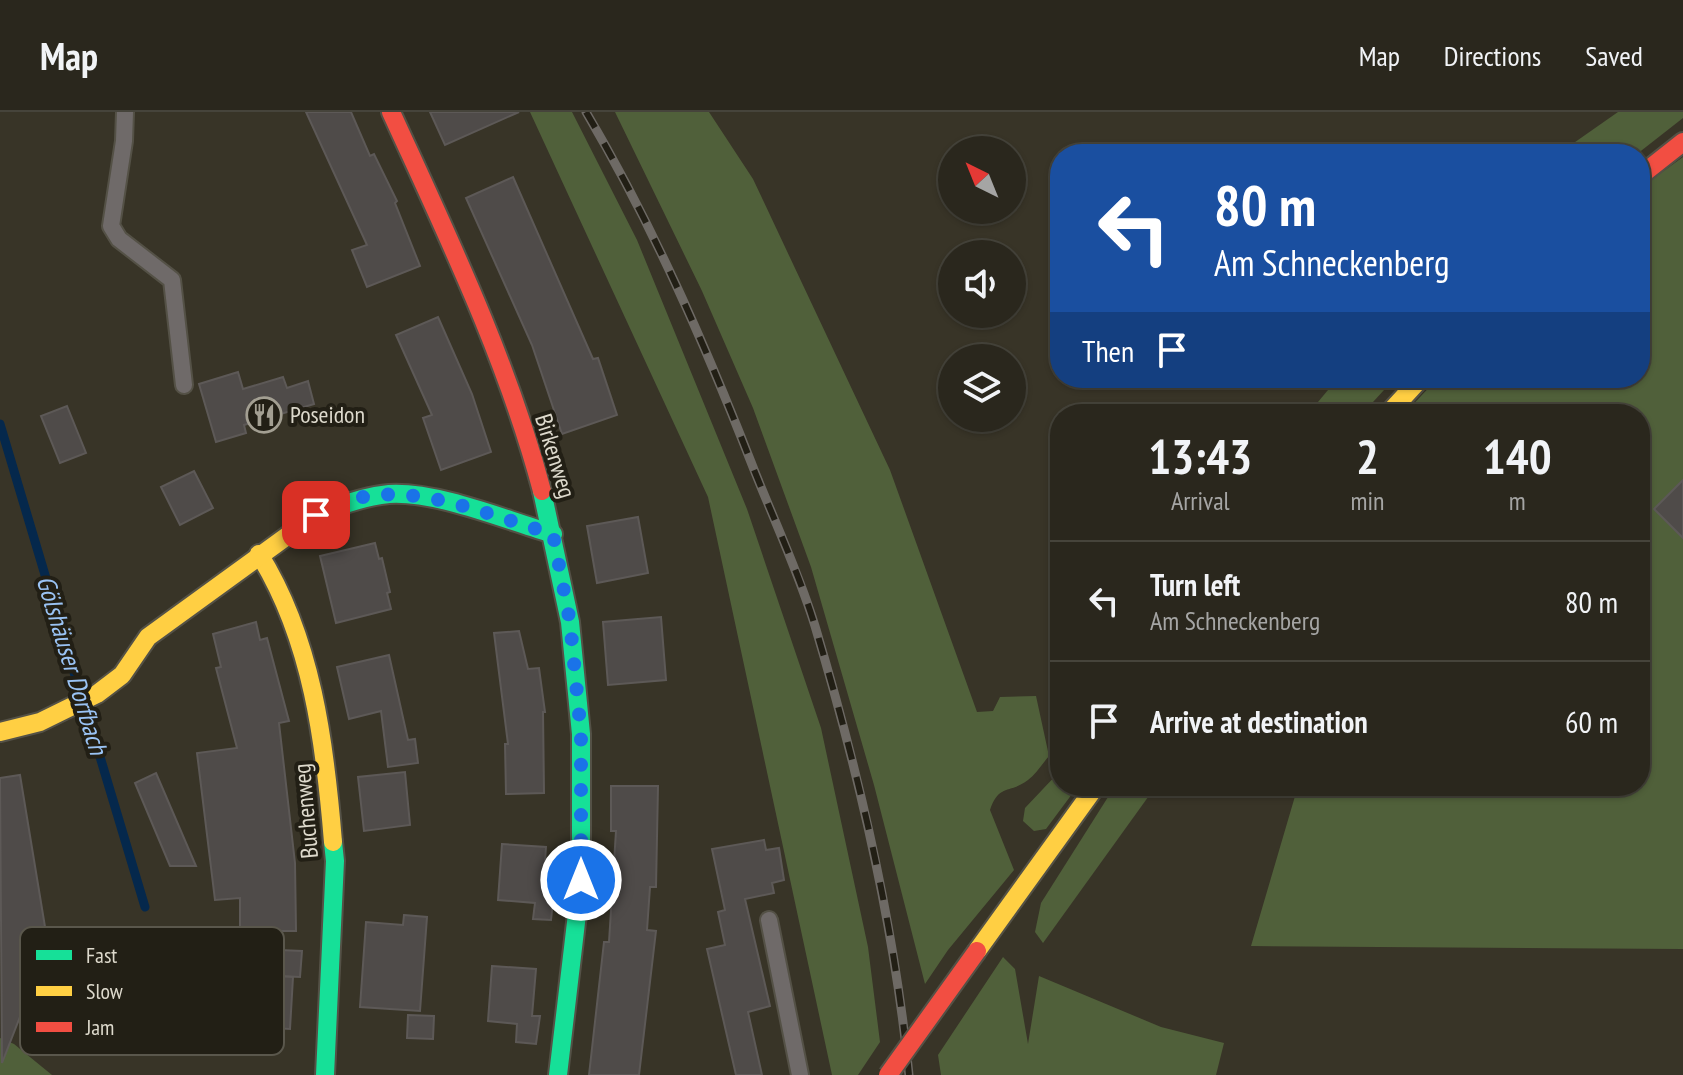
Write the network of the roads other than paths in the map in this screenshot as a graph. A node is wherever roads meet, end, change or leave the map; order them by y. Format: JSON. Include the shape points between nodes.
{"nodes":[{"id":1,"x":125,"y":112,"type":"edge"},
{"id":2,"x":391,"y":112,"type":"edge"},
{"id":3,"x":1683,"y":142,"type":"edge"},
{"id":4,"x":1650,"y":168,"type":"edge"},
{"id":5,"x":184,"y":385,"type":"dead end"},
{"id":6,"x":1412,"y":388,"type":"edge"},
{"id":7,"x":1397,"y":404,"type":"edge"},
{"id":8,"x":553,"y":534,"type":"junction"},
{"id":9,"x":259,"y":554,"type":"junction"},
{"id":10,"x":0,"y":732,"type":"edge"},
{"id":11,"x":1089,"y":796,"type":"edge"},
{"id":12,"x":769,"y":920,"type":"dead end"},
{"id":13,"x":325,"y":1075,"type":"edge"},
{"id":14,"x":558,"y":1075,"type":"edge"},
{"id":15,"x":800,"y":1075,"type":"edge"},
{"id":16,"x":888,"y":1075,"type":"edge"}],
"edges":[{"from":1,"to":5,"type":"lane","via":[[111,226],[119,239],[172,280]]},
{"from":2,"to":8,"type":"street","name":"Birkenweg","via":[[472,290],[531,450]]},
{"from":3,"to":4,"type":"street"},
{"from":6,"to":7,"type":"street"},
{"from":8,"to":9,"type":"street","via":[[431,498],[391,494],[356,499],[316,515]]},
{"from":8,"to":14,"type":"street","name":"Birkenweg","via":[[570,622],[581,734],[581,880]]},
{"from":9,"to":10,"type":"street","via":[[148,637],[122,675],[97,694],[40,722]]},
{"from":9,"to":13,"type":"street","name":"Buchenweg","via":[[279,586],[302,649],[326,757],[335,861]]},
{"from":11,"to":16,"type":"street","bridge":true},
{"from":12,"to":15,"type":"lane"}]}
